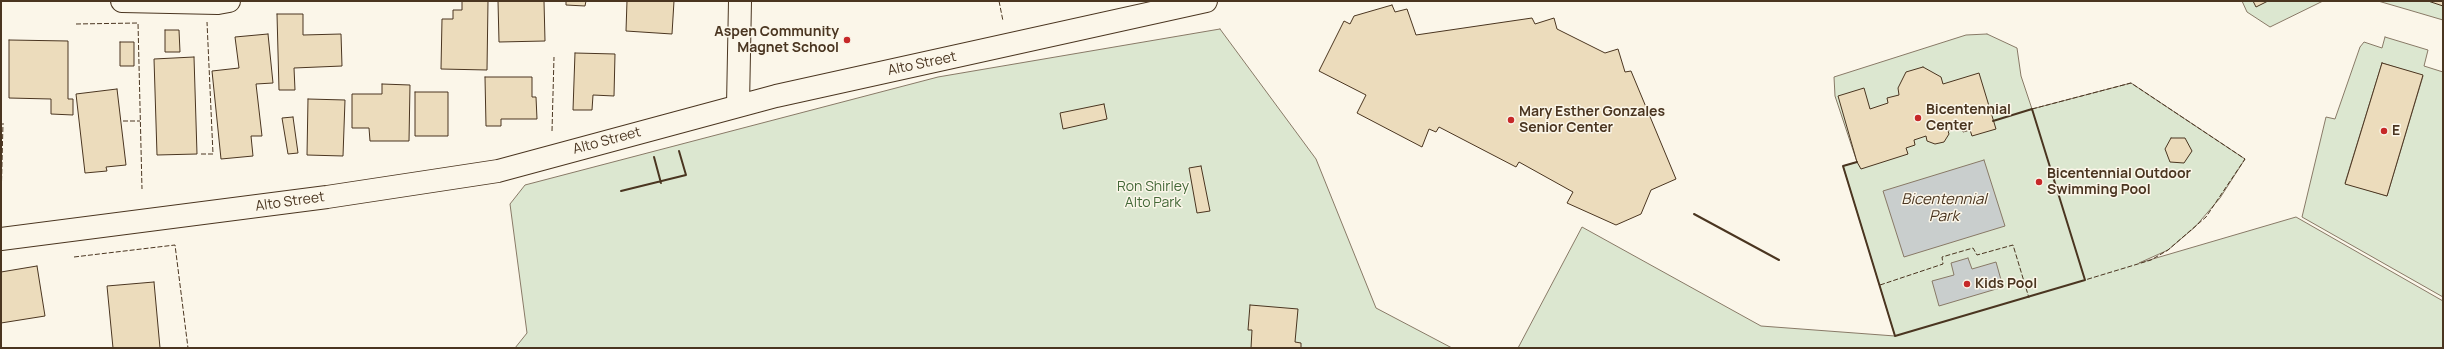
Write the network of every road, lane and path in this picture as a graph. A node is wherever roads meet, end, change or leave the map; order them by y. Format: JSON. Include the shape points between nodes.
{"nodes":[{"id":1,"x":122,"y":1,"type":"edge"},
{"id":2,"x":230,"y":1,"type":"edge"},
{"id":3,"x":740,"y":1,"type":"edge"},
{"id":4,"x":1206,"y":1,"type":"edge"},
{"id":5,"x":738,"y":105,"type":"junction"},
{"id":6,"x":1,"y":239,"type":"edge"}],
"edges":[{"from":1,"to":2,"type":"street"},
{"from":3,"to":5,"type":"street"},
{"from":4,"to":5,"type":"street","name":"Alto Street"},
{"from":5,"to":6,"type":"street","name":"Alto Street","via":[[498,170],[327,197]]}]}
